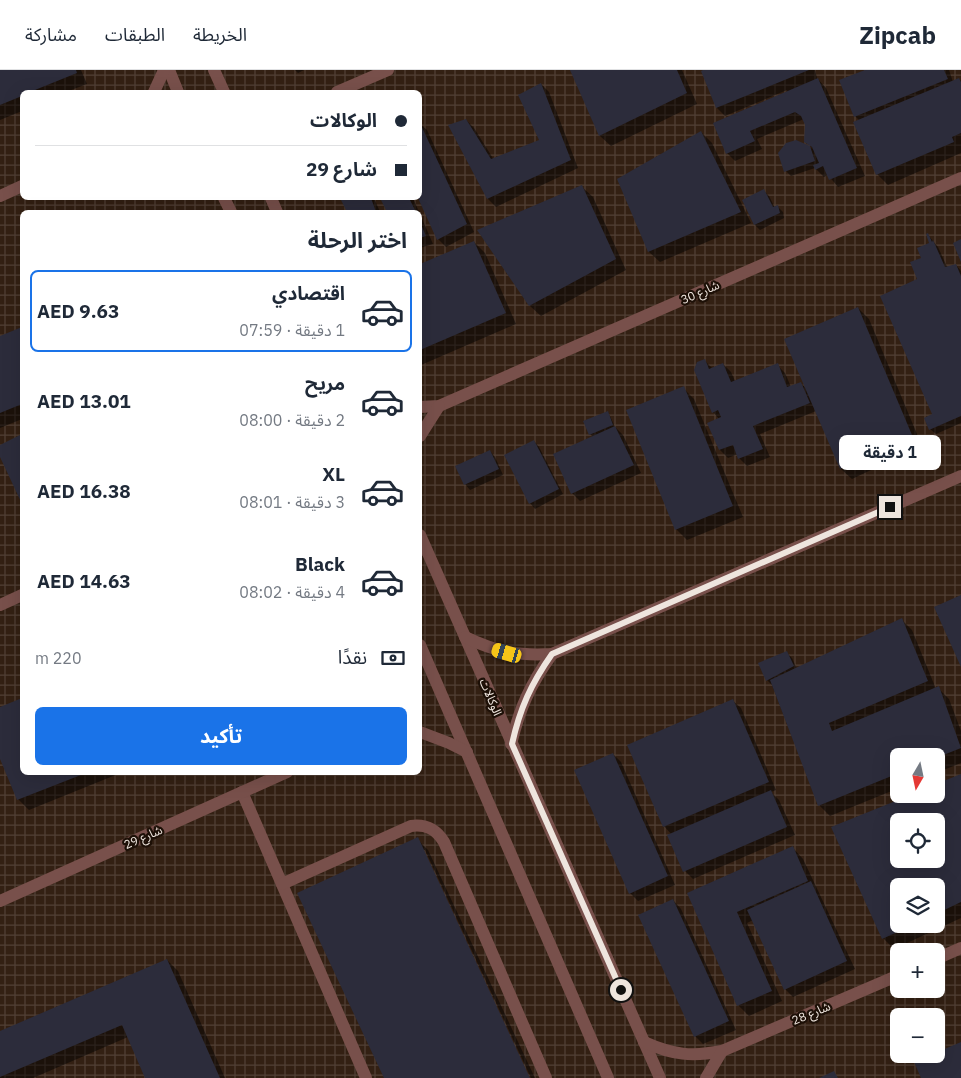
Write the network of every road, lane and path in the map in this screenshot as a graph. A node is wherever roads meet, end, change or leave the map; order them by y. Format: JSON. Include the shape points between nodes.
{"nodes":[{"id":1,"x":164,"y":70,"type":"edge"},
{"id":2,"x":169,"y":70,"type":"edge"},
{"id":3,"x":214,"y":70,"type":"edge"},
{"id":4,"x":388,"y":70,"type":"edge"},
{"id":5,"x":222,"y":89,"type":"edge"},
{"id":6,"x":155,"y":90,"type":"edge"},
{"id":7,"x":177,"y":90,"type":"edge"},
{"id":8,"x":342,"y":90,"type":"edge"},
{"id":9,"x":961,"y":178,"type":"edge"},
{"id":10,"x":20,"y":187,"type":"edge"},
{"id":11,"x":0,"y":196,"type":"edge"},
{"id":12,"x":422,"y":406,"type":"edge"},
{"id":13,"x":439,"y":406,"type":"junction"},
{"id":14,"x":422,"y":433,"type":"edge"},
{"id":15,"x":961,"y":476,"type":"edge"},
{"id":16,"x":422,"y":540,"type":"edge"},
{"id":17,"x":20,"y":596,"type":"edge"},
{"id":18,"x":0,"y":605,"type":"edge"},
{"id":19,"x":465,"y":637,"type":"junction"},
{"id":20,"x":552,"y":654,"type":"junction"},
{"id":21,"x":422,"y":655,"type":"edge"},
{"id":22,"x":422,"y":733,"type":"edge"},
{"id":23,"x":512,"y":744,"type":"junction"},
{"id":24,"x":466,"y":752,"type":"junction"},
{"id":25,"x":280,"y":775,"type":"edge"},
{"id":26,"x":242,"y":792,"type":"junction"},
{"id":27,"x":282,"y":884,"type":"junction"},
{"id":28,"x":0,"y":901,"type":"edge"},
{"id":29,"x":961,"y":948,"type":"edge"},
{"id":30,"x":945,"y":955,"type":"edge"},
{"id":31,"x":890,"y":979,"type":"edge"},
{"id":32,"x":644,"y":1042,"type":"junction"},
{"id":33,"x":722,"y":1051,"type":"junction"},
{"id":34,"x":366,"y":1078,"type":"edge"},
{"id":35,"x":546,"y":1078,"type":"edge"},
{"id":36,"x":608,"y":1078,"type":"edge"},
{"id":37,"x":660,"y":1078,"type":"edge"},
{"id":38,"x":706,"y":1078,"type":"edge"}],
"edges":[{"from":1,"to":6,"type":"street"},
{"from":2,"to":7,"type":"street"},
{"from":3,"to":5,"type":"street"},
{"from":4,"to":8,"type":"street"},
{"from":9,"to":13,"type":"street","name":"شارع 30"},
{"from":10,"to":11,"type":"street"},
{"from":12,"to":13,"type":"street","name":"شارع 30"},
{"from":13,"to":14,"type":"street"},
{"from":15,"to":20,"type":"street"},
{"from":16,"to":19,"type":"street","name":"الوكالات"},
{"from":17,"to":18,"type":"street"},
{"from":19,"to":20,"type":"street","via":[[507,653]]},
{"from":19,"to":23,"type":"street","name":"الوكالات"},
{"from":20,"to":23,"type":"street","via":[[526,696]]},
{"from":21,"to":24,"type":"street"},
{"from":22,"to":24,"type":"street"},
{"from":23,"to":32,"type":"street","name":"الوكالات"},
{"from":24,"to":36,"type":"street"},
{"from":25,"to":26,"type":"street","name":"شارع 29"},
{"from":26,"to":27,"type":"street"},
{"from":26,"to":28,"type":"street","name":"شارع 29"},
{"from":27,"to":34,"type":"street"},
{"from":27,"to":35,"type":"street","via":[[411,826],[427,826],[434,830],[444,842]]},
{"from":29,"to":30,"type":"street"},
{"from":31,"to":33,"type":"street","name":"شارع 28"},
{"from":32,"to":33,"type":"street","name":"شارع 28","via":[[682,1054]]},
{"from":32,"to":37,"type":"street","name":"الوكالات"},
{"from":33,"to":38,"type":"street"}]}
